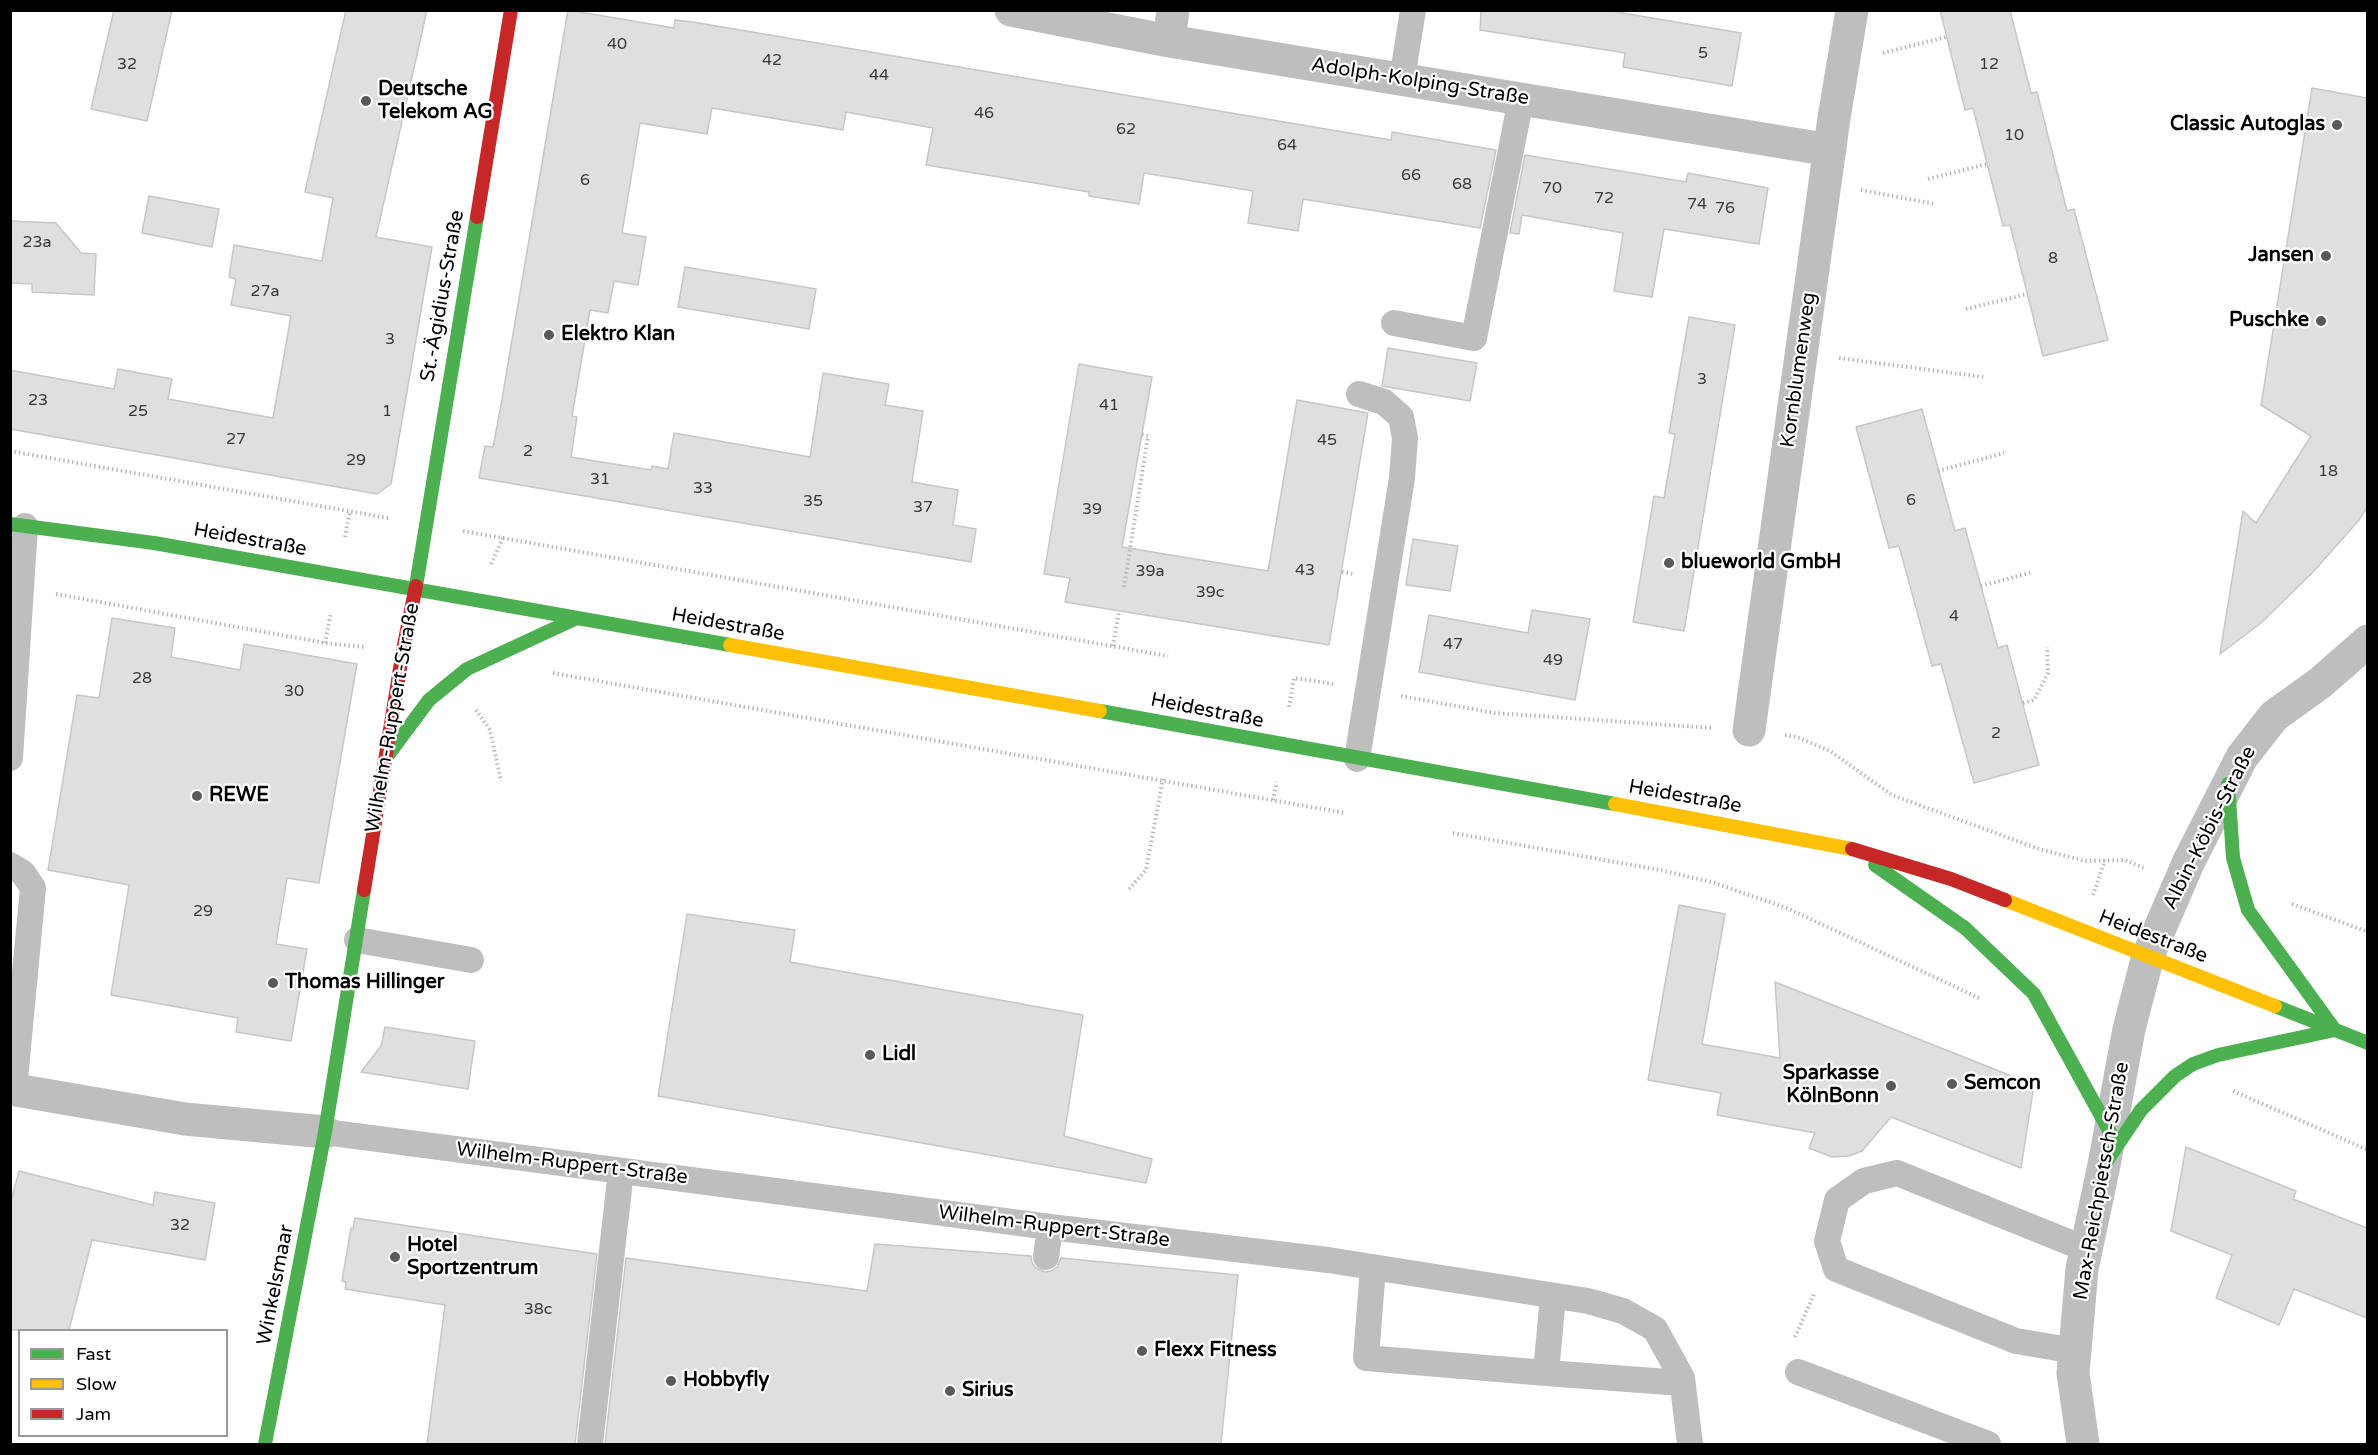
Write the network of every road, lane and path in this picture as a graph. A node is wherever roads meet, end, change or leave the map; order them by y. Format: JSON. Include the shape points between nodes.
{"nodes":[{"id":1,"x":511,"y":10,"type":"edge"},
{"id":2,"x":1011,"y":10,"type":"edge"},
{"id":3,"x":1413,"y":10,"type":"edge"},
{"id":4,"x":1852,"y":10,"type":"edge"},
{"id":5,"x":1171,"y":26,"type":"edge"},
{"id":6,"x":1946,"y":36,"type":"dead end"},
{"id":7,"x":1843,"y":63,"type":"junction"},
{"id":8,"x":1402,"y":79,"type":"junction"},
{"id":9,"x":1521,"y":99,"type":"junction"},
{"id":10,"x":1830,"y":150,"type":"junction"},
{"id":11,"x":1988,"y":164,"type":"dead end"},
{"id":12,"x":1928,"y":179,"type":"dead end"},
{"id":13,"x":1825,"y":183,"type":"junction"},
{"id":14,"x":1935,"y":204,"type":"dead end"},
{"id":15,"x":2027,"y":294,"type":"dead end"},
{"id":16,"x":1966,"y":309,"type":"dead end"},
{"id":17,"x":1394,"y":323,"type":"dead end"},
{"id":18,"x":1802,"y":353,"type":"junction"},
{"id":19,"x":1984,"y":377,"type":"dead end"},
{"id":20,"x":1359,"y":394,"type":"dead end"},
{"id":21,"x":1141,"y":434,"type":"dead end"},
{"id":22,"x":10,"y":451,"type":"edge"},
{"id":23,"x":2004,"y":453,"type":"dead end"},
{"id":24,"x":1938,"y":471,"type":"dead end"},
{"id":25,"x":425,"y":524,"type":"junction"},
{"id":26,"x":18,"y":525,"type":"edge"},
{"id":27,"x":1125,"y":534,"type":"dead end"},
{"id":28,"x":1132,"y":535,"type":"junction"},
{"id":29,"x":1342,"y":572,"type":"dead end"},
{"id":30,"x":2033,"y":573,"type":"dead end"},
{"id":31,"x":1352,"y":574,"type":"dead end"},
{"id":32,"x":1981,"y":586,"type":"dead end"},
{"id":33,"x":20,"y":587,"type":"junction"},
{"id":34,"x":1124,"y":587,"type":"dead end"},
{"id":35,"x":416,"y":589,"type":"junction"},
{"id":36,"x":1119,"y":611,"type":"dead end"},
{"id":37,"x":577,"y":618,"type":"junction"},
{"id":38,"x":2367,"y":640,"type":"edge"},
{"id":39,"x":1113,"y":646,"type":"junction"},
{"id":40,"x":2047,"y":647,"type":"dead end"},
{"id":41,"x":403,"y":650,"type":"junction"},
{"id":42,"x":1168,"y":656,"type":"dead end"},
{"id":43,"x":548,"y":672,"type":"dead end"},
{"id":44,"x":1294,"y":678,"type":"dead end"},
{"id":45,"x":1368,"y":691,"type":"junction"},
{"id":46,"x":2023,"y":703,"type":"dead end"},
{"id":47,"x":1749,"y":730,"type":"junction"},
{"id":48,"x":10,"y":758,"type":"edge"},
{"id":49,"x":386,"y":759,"type":"junction"},
{"id":50,"x":1357,"y":759,"type":"junction"},
{"id":51,"x":1163,"y":779,"type":"junction"},
{"id":52,"x":2228,"y":784,"type":"junction"},
{"id":53,"x":1345,"y":813,"type":"dead end"},
{"id":54,"x":1454,"y":833,"type":"dead end"},
{"id":55,"x":1851,"y":849,"type":"junction"},
{"id":56,"x":10,"y":865,"type":"edge"},
{"id":57,"x":2180,"y":883,"type":"junction"},
{"id":58,"x":1129,"y":889,"type":"dead end"},
{"id":59,"x":2244,"y":899,"type":"junction"},
{"id":60,"x":2367,"y":932,"type":"edge"},
{"id":61,"x":357,"y":940,"type":"junction"},
{"id":62,"x":2148,"y":956,"type":"junction"},
{"id":63,"x":471,"y":960,"type":"dead end"},
{"id":64,"x":1983,"y":1000,"type":"dead end"},
{"id":65,"x":2335,"y":1030,"type":"junction"},
{"id":66,"x":2367,"y":1043,"type":"edge"},
{"id":67,"x":2193,"y":1064,"type":"junction"},
{"id":68,"x":12,"y":1090,"type":"edge"},
{"id":69,"x":325,"y":1132,"type":"junction"},
{"id":70,"x":2110,"y":1132,"type":"junction"},
{"id":71,"x":2367,"y":1150,"type":"edge"},
{"id":72,"x":2104,"y":1165,"type":"junction"},
{"id":73,"x":621,"y":1171,"type":"junction"},
{"id":74,"x":1050,"y":1227,"type":"junction"},
{"id":75,"x":2086,"y":1249,"type":"junction"},
{"id":76,"x":1046,"y":1257,"type":"dead end"},
{"id":77,"x":1373,"y":1267,"type":"junction"},
{"id":78,"x":1836,"y":1269,"type":"junction"},
{"id":79,"x":1553,"y":1296,"type":"junction"},
{"id":80,"x":2074,"y":1351,"type":"junction"},
{"id":81,"x":1798,"y":1372,"type":"joint"},
{"id":82,"x":1546,"y":1373,"type":"junction"},
{"id":83,"x":1682,"y":1383,"type":"junction"},
{"id":84,"x":265,"y":1444,"type":"edge"},
{"id":85,"x":590,"y":1444,"type":"edge"},
{"id":86,"x":1690,"y":1444,"type":"edge"},
{"id":87,"x":1988,"y":1444,"type":"edge"},
{"id":88,"x":2083,"y":1444,"type":"edge"}],
"edges":[{"from":1,"to":25,"type":"main road","name":"St.-Ägidius-Straße"},
{"from":2,"to":5,"type":"street","name":"Adolph-Kolping-Straße"},
{"from":3,"to":8,"type":"lane"},
{"from":4,"to":7,"type":"street","name":"Kornblumenweg"},
{"from":5,"to":8,"type":"street","name":"Adolph-Kolping-Straße"},
{"from":6,"to":7,"type":"path"},
{"from":7,"to":10,"type":"street","name":"Kornblumenweg"},
{"from":8,"to":9,"type":"street","name":"Adolph-Kolping-Straße"},
{"from":9,"to":10,"type":"street","name":"Adolph-Kolping-Straße"},
{"from":9,"to":17,"type":"lane","via":[[1474,338]]},
{"from":10,"to":13,"type":"street","name":"Kornblumenweg"},
{"from":11,"to":12,"type":"path"},
{"from":13,"to":14,"type":"path"},
{"from":13,"to":18,"type":"street","name":"Kornblumenweg"},
{"from":15,"to":16,"type":"path"},
{"from":18,"to":19,"type":"path"},
{"from":18,"to":47,"type":"street","name":"Kornblumenweg"},
{"from":20,"to":45,"type":"lane","via":[[1384,402],[1401,417],[1405,438]]},
{"from":21,"to":28,"type":"path","via":[[1149,436]]},
{"from":22,"to":25,"type":"path"},
{"from":23,"to":24,"type":"path"},
{"from":25,"to":35,"type":"main road","name":"St.-Ägidius-Straße"},
{"from":25,"to":39,"type":"path"},
{"from":26,"to":33,"type":"lane"},
{"from":26,"to":35,"type":"main road","name":"Heidestraße","via":[[154,543]]},
{"from":27,"to":28,"type":"path"},
{"from":28,"to":34,"type":"path"},
{"from":29,"to":31,"type":"path"},
{"from":30,"to":32,"type":"path"},
{"from":33,"to":41,"type":"path","via":[[325,643]]},
{"from":33,"to":48,"type":"lane"},
{"from":35,"to":37,"type":"main road","name":"Heidestraße"},
{"from":35,"to":41,"type":"main road","name":"Wilhelm-Ruppert-Straße"},
{"from":36,"to":39,"type":"path"},
{"from":37,"to":49,"type":"main road","via":[[467,669],[429,700]]},
{"from":37,"to":50,"type":"main road","name":"Heidestraße"},
{"from":38,"to":52,"type":"street","name":"Albin-Köbis-Straße","via":[[2320,683],[2274,716],[2242,757]]},
{"from":39,"to":42,"type":"path"},
{"from":40,"to":46,"type":"path","via":[[2048,673],[2034,700]]},
{"from":41,"to":49,"type":"main road","name":"Wilhelm-Ruppert-Straße"},
{"from":43,"to":51,"type":"path"},
{"from":44,"to":45,"type":"path"},
{"from":45,"to":47,"type":"path","via":[[1495,712]]},
{"from":45,"to":50,"type":"lane"},
{"from":47,"to":57,"type":"path","via":[[1797,737],[1830,751],[1892,795],[2039,849],[2085,861],[2125,860]]},
{"from":49,"to":61,"type":"main road","name":"Wilhelm-Ruppert-Straße"},
{"from":50,"to":55,"type":"main road","name":"Heidestraße"},
{"from":51,"to":53,"type":"path"},
{"from":51,"to":58,"type":"path","via":[[1146,870]]},
{"from":52,"to":57,"type":"street","name":"Albin-Köbis-Straße"},
{"from":52,"to":59,"type":"main road","via":[[2233,858]]},
{"from":54,"to":64,"type":"path","via":[[1715,883],[1789,909]]},
{"from":55,"to":62,"type":"main road","name":"Heidestraße","via":[[1951,879]]},
{"from":55,"to":70,"type":"main road","via":[[1965,928],[2034,994]]},
{"from":56,"to":68,"type":"lane","via":[[23,873],[33,888]]},
{"from":57,"to":62,"type":"street","name":"Albin-Köbis-Straße"},
{"from":59,"to":60,"type":"path","via":[[2283,901]]},
{"from":59,"to":65,"type":"main road","via":[[2278,954]]},
{"from":61,"to":63,"type":"lane"},
{"from":61,"to":69,"type":"main road","name":"Wilhelm-Ruppert-Straße"},
{"from":62,"to":65,"type":"main road","name":"Heidestraße"},
{"from":62,"to":70,"type":"street","name":"Max-Reichpietsch-Straße","via":[[2129,1029]]},
{"from":65,"to":66,"type":"main road","name":"Heidestraße"},
{"from":65,"to":67,"type":"main road"},
{"from":67,"to":71,"type":"path","via":[[2222,1087]]},
{"from":67,"to":72,"type":"main road","via":[[2141,1110]]},
{"from":68,"to":69,"type":"street","name":"Wilhelm-Ruppert-Straße","via":[[185,1119]]},
{"from":69,"to":73,"type":"lane","name":"Wilhelm-Ruppert-Straße"},
{"from":69,"to":84,"type":"main road","name":"Winkelsmaar"},
{"from":70,"to":72,"type":"street","name":"Max-Reichpietsch-Straße"},
{"from":72,"to":75,"type":"street","name":"Max-Reichpietsch-Straße"},
{"from":73,"to":74,"type":"lane","name":"Wilhelm-Ruppert-Straße"},
{"from":73,"to":85,"type":"lane"},
{"from":74,"to":76,"type":"lane"},
{"from":74,"to":77,"type":"lane","name":"Wilhelm-Ruppert-Straße"},
{"from":75,"to":78,"type":"lane","via":[[1897,1173],[1863,1181],[1837,1200],[1827,1241]]},
{"from":75,"to":80,"type":"street","name":"Max-Reichpietsch-Straße"},
{"from":77,"to":79,"type":"lane","name":"Wilhelm-Ruppert-Straße"},
{"from":77,"to":82,"type":"lane","via":[[1366,1358]]},
{"from":78,"to":80,"type":"lane","via":[[2016,1341]]},
{"from":78,"to":81,"type":"path","via":[[1822,1275],[1795,1339],[1791,1354]]},
{"from":79,"to":82,"type":"lane"},
{"from":79,"to":83,"type":"lane","name":"Wilhelm-Ruppert-Straße","via":[[1623,1311],[1655,1329]]},
{"from":80,"to":88,"type":"street","name":"Max-Reichpietsch-Straße","via":[[2073,1373]]},
{"from":81,"to":87,"type":"lane"},
{"from":82,"to":83,"type":"lane"},
{"from":83,"to":86,"type":"lane","name":"Wilhelm-Ruppert-Straße"}]}
